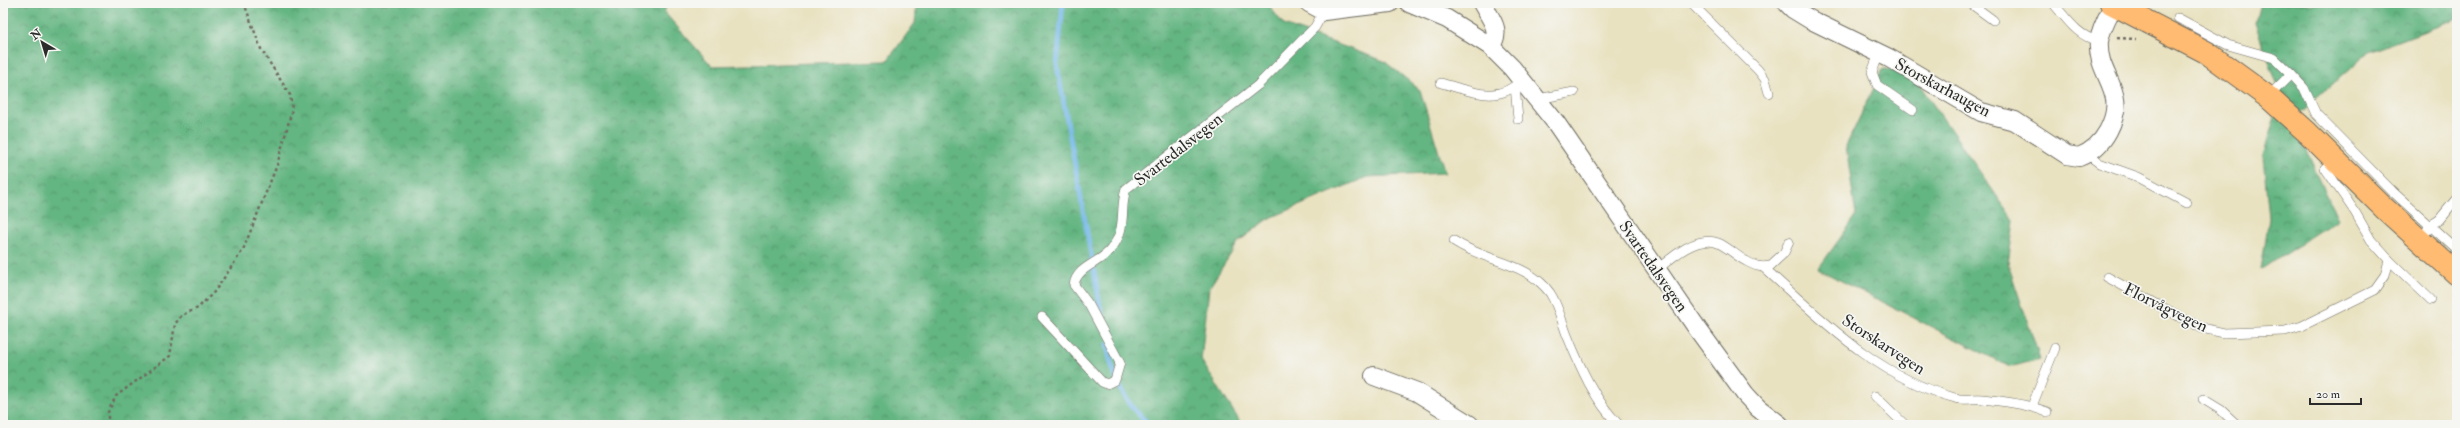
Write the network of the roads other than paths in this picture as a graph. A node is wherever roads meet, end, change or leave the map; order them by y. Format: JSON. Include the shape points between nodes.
{"nodes":[{"id":1,"x":1390,"y":3,"type":"edge"},
{"id":2,"x":1409,"y":3,"type":"edge"},
{"id":3,"x":1482,"y":3,"type":"edge"},
{"id":4,"x":1691,"y":3,"type":"edge"},
{"id":5,"x":1787,"y":3,"type":"edge"},
{"id":6,"x":1970,"y":3,"type":"edge"},
{"id":7,"x":2053,"y":3,"type":"edge"},
{"id":8,"x":2112,"y":4,"type":"edge"},
{"id":9,"x":1316,"y":7,"type":"edge"},
{"id":10,"x":2178,"y":18,"type":"dead end"},
{"id":11,"x":1993,"y":20,"type":"dead end"},
{"id":12,"x":2099,"y":41,"type":"junction"},
{"id":13,"x":1490,"y":46,"type":"junction"},
{"id":14,"x":1879,"y":54,"type":"junction"},
{"id":15,"x":2291,"y":74,"type":"junction"},
{"id":16,"x":1441,"y":83,"type":"dead end"},
{"id":17,"x":1519,"y":83,"type":"junction"},
{"id":18,"x":1574,"y":92,"type":"dead end"},
{"id":19,"x":1769,"y":93,"type":"dead end"},
{"id":20,"x":2268,"y":97,"type":"junction"},
{"id":21,"x":1538,"y":99,"type":"junction"},
{"id":22,"x":1913,"y":110,"type":"dead end"},
{"id":23,"x":1518,"y":120,"type":"dead end"},
{"id":24,"x":2087,"y":154,"type":"junction"},
{"id":25,"x":2324,"y":168,"type":"dead end"},
{"id":26,"x":2457,"y":198,"type":"edge"},
{"id":27,"x":2188,"y":203,"type":"dead end"},
{"id":28,"x":2426,"y":234,"type":"junction"},
{"id":29,"x":1454,"y":241,"type":"dead end"},
{"id":30,"x":1789,"y":242,"type":"dead end"},
{"id":31,"x":2457,"y":250,"type":"edge"},
{"id":32,"x":2389,"y":260,"type":"junction"},
{"id":33,"x":1763,"y":267,"type":"junction"},
{"id":34,"x":1658,"y":269,"type":"junction"},
{"id":35,"x":2457,"y":274,"type":"edge"},
{"id":36,"x":2107,"y":277,"type":"dead end"},
{"id":37,"x":2431,"y":300,"type":"dead end"},
{"id":38,"x":1042,"y":317,"type":"dead end"},
{"id":39,"x":2055,"y":348,"type":"dead end"},
{"id":40,"x":1374,"y":376,"type":"dead end"},
{"id":41,"x":1875,"y":396,"type":"dead end"},
{"id":42,"x":2203,"y":399,"type":"dead end"},
{"id":43,"x":2032,"y":406,"type":"junction"},
{"id":44,"x":2047,"y":412,"type":"dead end"},
{"id":45,"x":1470,"y":425,"type":"edge"},
{"id":46,"x":1619,"y":425,"type":"edge"},
{"id":47,"x":1780,"y":425,"type":"edge"},
{"id":48,"x":1905,"y":425,"type":"edge"},
{"id":49,"x":2237,"y":425,"type":"edge"}],
"edges":[{"from":1,"to":9,"type":"street","name":"Svartedalsvegen"},
{"from":2,"to":13,"type":"street","name":"Svartedalsvegen","via":[[1447,19]]},
{"from":3,"to":13,"type":"street","via":[[1497,31],[1496,38]]},
{"from":4,"to":19,"type":"lane","via":[[1758,70],[1765,79]]},
{"from":5,"to":14,"type":"street","name":"Storskarhaugen","via":[[1811,20]]},
{"from":6,"to":11,"type":"lane"},
{"from":7,"to":12,"type":"lane","via":[[2079,33],[2088,39]]},
{"from":8,"to":12,"type":"street"},
{"from":8,"to":20,"type":"main road","via":[[2200,49]]},
{"from":9,"to":38,"type":"lane","name":"Svartedalsvegen","via":[[1315,27],[1258,85],[1126,189],[1123,198],[1122,229],[1112,249],[1077,274],[1074,285],[1120,363],[1115,380],[1107,384],[1102,382]]},
{"from":10,"to":15,"type":"lane","via":[[2228,45],[2274,58]]},
{"from":12,"to":24,"type":"street","via":[[2101,56],[2116,97],[2116,111],[2106,134]]},
{"from":13,"to":17,"type":"street","name":"Svartedalsvegen"},
{"from":14,"to":22,"type":"lane","name":"Storskarhaugen","via":[[1872,72],[1877,84]]},
{"from":14,"to":24,"type":"street","name":"Storskarhaugen","via":[[1981,112],[2026,127],[2067,154],[2079,157]]},
{"from":15,"to":20,"type":"lane"},
{"from":15,"to":28,"type":"lane","via":[[2304,88],[2316,114]]},
{"from":16,"to":17,"type":"lane","via":[[1484,95],[1504,93]]},
{"from":17,"to":21,"type":"street","name":"Svartedalsvegen"},
{"from":17,"to":23,"type":"lane"},
{"from":18,"to":21,"type":"lane"},
{"from":20,"to":28,"type":"main road"},
{"from":21,"to":34,"type":"street","name":"Svartedalsvegen"},
{"from":24,"to":27,"type":"lane","via":[[2099,163],[2138,177]]},
{"from":25,"to":32,"type":"lane","via":[[2371,240]]},
{"from":26,"to":28,"type":"lane"},
{"from":28,"to":31,"type":"lane"},
{"from":28,"to":35,"type":"main road"},
{"from":29,"to":46,"type":"lane","via":[[1479,256],[1524,270],[1550,293],[1583,372],[1606,412]]},
{"from":30,"to":33,"type":"lane","via":[[1775,263]]},
{"from":32,"to":36,"type":"lane","name":"Florvågvegen","via":[[2385,276],[2375,290],[2302,326],[2268,333],[2224,333],[2202,328]]},
{"from":32,"to":37,"type":"lane"},
{"from":33,"to":34,"type":"lane","name":"Storskarvegen","via":[[1740,258],[1724,246],[1710,241],[1688,247]]},
{"from":33,"to":43,"type":"lane","name":"Storskarvegen","via":[[1834,333],[1921,388],[1957,399],[1981,399]]},
{"from":34,"to":47,"type":"street","name":"Svartedalsvegen","via":[[1699,331],[1746,394],[1758,408]]},
{"from":39,"to":43,"type":"lane"},
{"from":40,"to":45,"type":"street","via":[[1417,392]]},
{"from":41,"to":48,"type":"lane"},
{"from":42,"to":49,"type":"lane","via":[[2221,410]]},
{"from":43,"to":44,"type":"lane","name":"Storskarvegen"}]}
